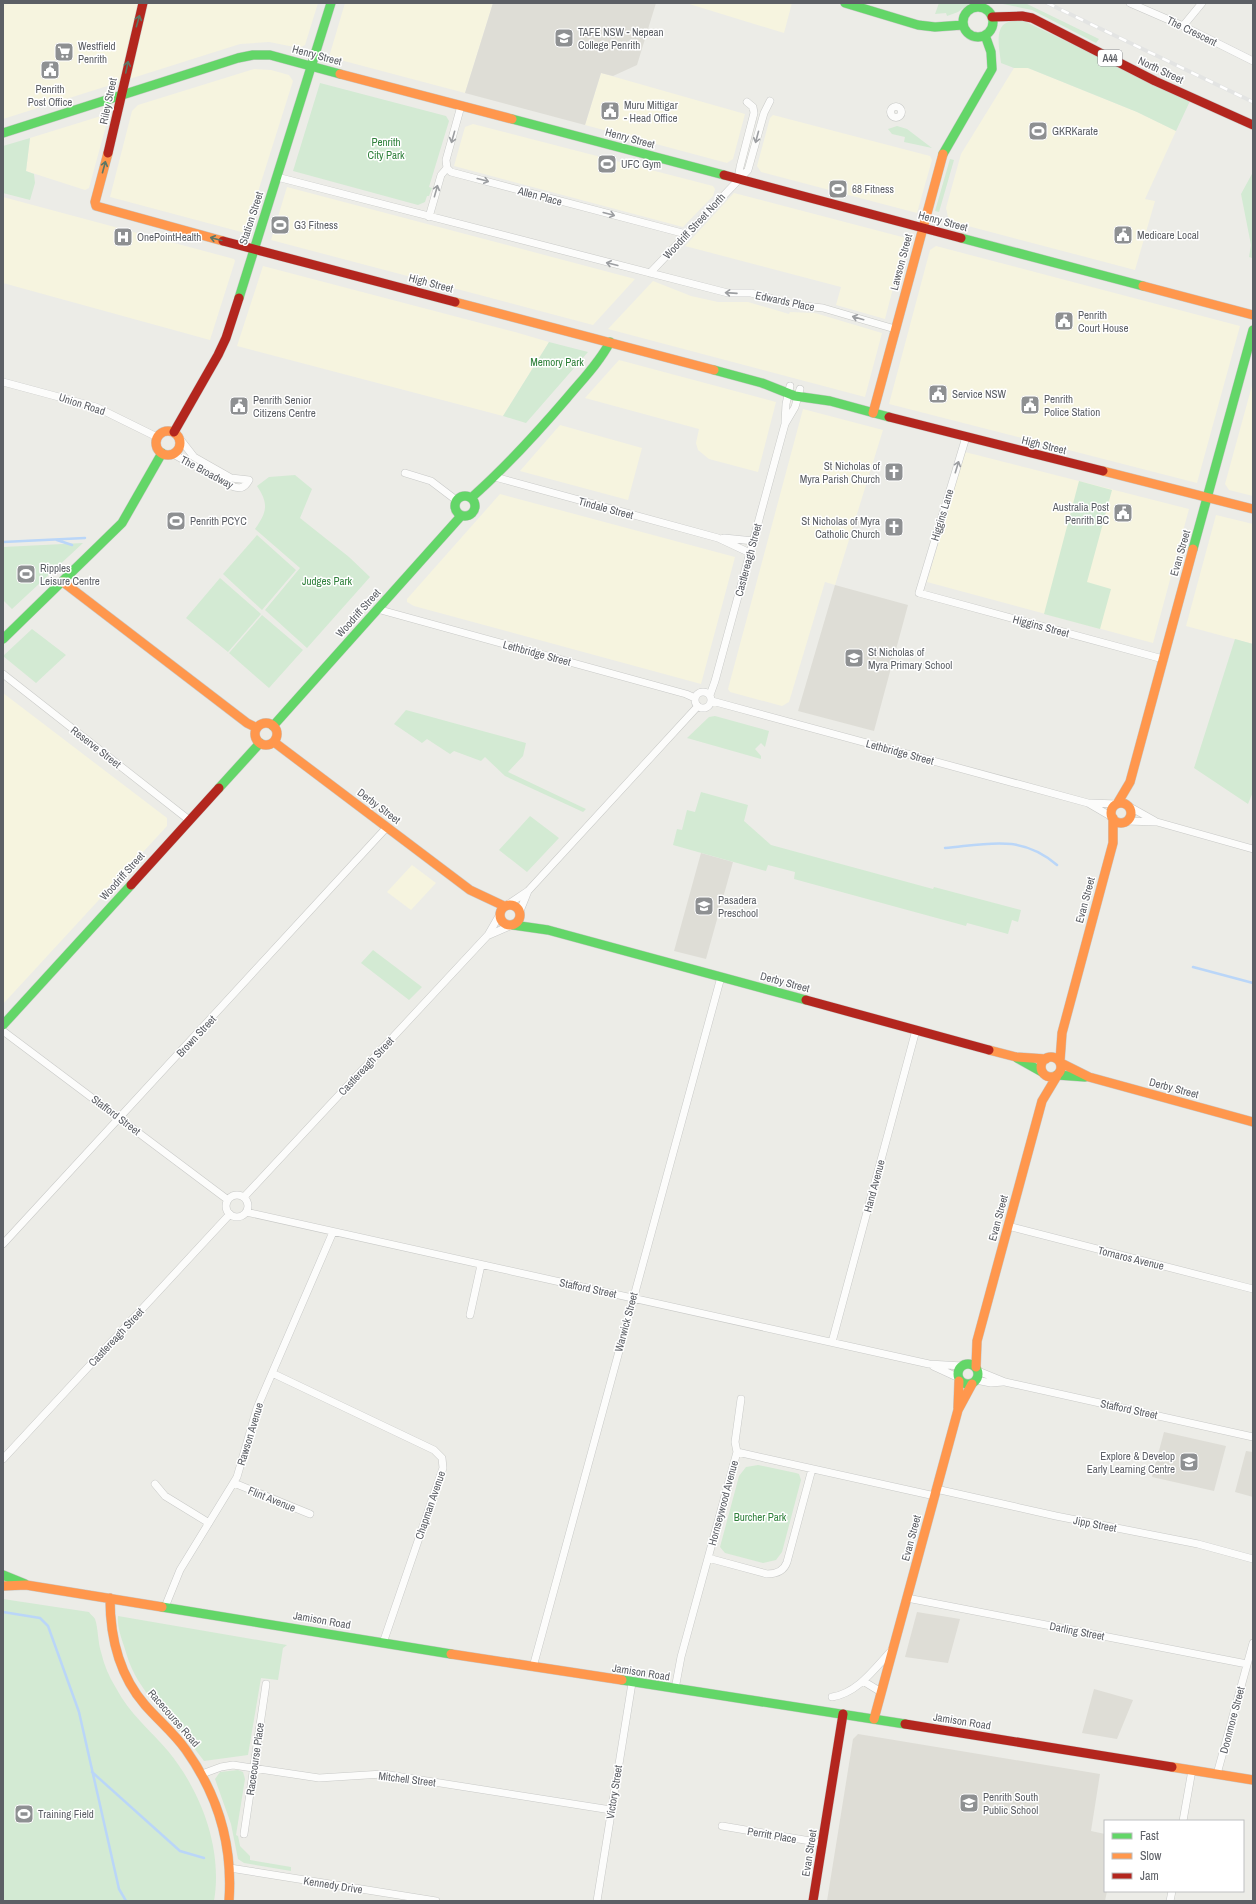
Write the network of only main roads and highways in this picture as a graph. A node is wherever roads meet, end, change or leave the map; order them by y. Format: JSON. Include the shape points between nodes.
{"nodes":[{"id":1,"x":143,"y":3,"type":"edge"},
{"id":2,"x":331,"y":3,"type":"edge"},
{"id":3,"x":845,"y":3,"type":"edge"},
{"id":4,"x":992,"y":17,"type":"junction"},
{"id":5,"x":963,"y":25,"type":"junction"},
{"id":6,"x":985,"y":35,"type":"junction"},
{"id":7,"x":311,"y":66,"type":"junction"},
{"id":8,"x":122,"y":95,"type":"junction"},
{"id":9,"x":1253,"y":125,"type":"edge"},
{"id":10,"x":3,"y":133,"type":"edge"},
{"id":11,"x":96,"y":204,"type":"joint"},
{"id":12,"x":922,"y":228,"type":"junction"},
{"id":13,"x":254,"y":249,"type":"junction"},
{"id":14,"x":1253,"y":315,"type":"edge"},
{"id":15,"x":1253,"y":330,"type":"edge"},
{"id":16,"x":610,"y":342,"type":"junction"},
{"id":17,"x":873,"y":412,"type":"junction"},
{"id":18,"x":177,"y":436,"type":"junction"},
{"id":19,"x":162,"y":453,"type":"junction"},
{"id":20,"x":471,"y":498,"type":"junction"},
{"id":21,"x":1208,"y":498,"type":"junction"},
{"id":22,"x":1253,"y":509,"type":"edge"},
{"id":23,"x":461,"y":516,"type":"junction"},
{"id":24,"x":63,"y":582,"type":"junction"},
{"id":25,"x":3,"y":639,"type":"edge"},
{"id":26,"x":273,"y":726,"type":"junction"},
{"id":27,"x":257,"y":728,"type":"junction"},
{"id":28,"x":274,"y":742,"type":"junction"},
{"id":29,"x":260,"y":743,"type":"junction"},
{"id":30,"x":1130,"y":782,"type":"junction"},
{"id":31,"x":1117,"y":804,"type":"junction"},
{"id":32,"x":1130,"y":807,"type":"junction"},
{"id":33,"x":1113,"y":818,"type":"junction"},
{"id":34,"x":1127,"y":821,"type":"junction"},
{"id":35,"x":1113,"y":843,"type":"junction"},
{"id":36,"x":470,"y":890,"type":"junction"},
{"id":37,"x":506,"y":905,"type":"junction"},
{"id":38,"x":520,"y":912,"type":"junction"},
{"id":39,"x":499,"y":916,"type":"junction"},
{"id":40,"x":511,"y":925,"type":"junction"},
{"id":41,"x":548,"y":930,"type":"junction"},
{"id":42,"x":3,"y":1025,"type":"edge"},
{"id":43,"x":1062,"y":1033,"type":"junction"},
{"id":44,"x":1016,"y":1057,"type":"junction"},
{"id":45,"x":1047,"y":1058,"type":"junction"},
{"id":46,"x":1060,"y":1062,"type":"junction"},
{"id":47,"x":1043,"y":1072,"type":"junction"},
{"id":48,"x":1057,"y":1076,"type":"junction"},
{"id":49,"x":1089,"y":1077,"type":"junction"},
{"id":50,"x":1042,"y":1101,"type":"junction"},
{"id":51,"x":1253,"y":1122,"type":"edge"},
{"id":52,"x":977,"y":1341,"type":"junction"},
{"id":53,"x":964,"y":1365,"type":"junction"},
{"id":54,"x":977,"y":1369,"type":"junction"},
{"id":55,"x":958,"y":1379,"type":"junction"},
{"id":56,"x":974,"y":1382,"type":"junction"},
{"id":57,"x":958,"y":1410,"type":"junction"},
{"id":58,"x":3,"y":1575,"type":"edge"},
{"id":59,"x":26,"y":1585,"type":"junction"},
{"id":60,"x":3,"y":1586,"type":"edge"},
{"id":61,"x":110,"y":1598,"type":"junction"},
{"id":62,"x":843,"y":1714,"type":"junction"},
{"id":63,"x":874,"y":1719,"type":"junction"},
{"id":64,"x":1253,"y":1780,"type":"edge"},
{"id":65,"x":229,"y":1901,"type":"edge"},
{"id":66,"x":813,"y":1901,"type":"edge"}],
"edges":[{"from":8,"to":1,"type":"main road","name":"Riley Street","one_way":true},
{"from":2,"to":7,"type":"main road","name":"Station Street"},
{"from":3,"to":5,"type":"main road","via":[[918,24],[935,27]]},
{"from":4,"to":5,"type":"main road","via":[[990,12],[981,7],[972,8],[964,15]]},
{"from":4,"to":6,"type":"main road","via":[[991,29]]},
{"from":4,"to":9,"type":"main road","name":"North Street","number":"A44","via":[[1032,18],[1149,78]]},
{"from":5,"to":6,"type":"main road","via":[[972,35]]},
{"from":6,"to":12,"type":"main road","name":"Lawson Street","via":[[991,52],[992,69],[945,148]]},
{"from":7,"to":8,"type":"main road","name":"Henry Street","via":[[270,55],[253,55]]},
{"from":7,"to":12,"type":"main road","name":"Henry Street"},
{"from":7,"to":13,"type":"main road","name":"Station Street"},
{"from":8,"to":10,"type":"main road","name":"Henry Street"},
{"from":11,"to":8,"type":"main road","name":"Riley Street","one_way":true},
{"from":13,"to":11,"type":"main road","name":"High Street","one_way":true,"via":[[99,208]]},
{"from":12,"to":14,"type":"main road","name":"Henry Street"},
{"from":12,"to":17,"type":"main road","name":"Lawson Street"},
{"from":13,"to":16,"type":"main road","name":"High Street"},
{"from":13,"to":18,"type":"main road","name":"Station Street","via":[[222,347]]},
{"from":15,"to":21,"type":"main road","name":"Evan Street"},
{"from":16,"to":17,"type":"main road","name":"High Street","via":[[762,383],[774,382],[817,400]]},
{"from":16,"to":20,"type":"main road","via":[[602,357],[495,477]]},
{"from":17,"to":21,"type":"main road","name":"High Street"},
{"from":18,"to":19,"type":"main road","via":[[180,446],[173,454]]},
{"from":18,"to":19,"type":"main road","via":[[162,432],[157,437],[156,444]]},
{"from":19,"to":24,"type":"main road","via":[[122,523]]},
{"from":20,"to":23,"type":"main road","via":[[475,505],[474,512],[468,516]]},
{"from":20,"to":23,"type":"main road","via":[[463,496],[456,500],[455,509]]},
{"from":21,"to":22,"type":"main road","name":"High Street"},
{"from":21,"to":30,"type":"main road","name":"Evan Street"},
{"from":23,"to":26,"type":"main road","name":"Woodriff Street"},
{"from":24,"to":25,"type":"main road"},
{"from":24,"to":27,"type":"main road","via":[[247,723]]},
{"from":26,"to":27,"type":"main road","via":[[264,724]]},
{"from":26,"to":28,"type":"main road","via":[[277,734]]},
{"from":27,"to":29,"type":"main road","via":[[255,737]]},
{"from":28,"to":29,"type":"main road","via":[[266,745]]},
{"from":28,"to":36,"type":"main road","name":"Derby Street"},
{"from":29,"to":42,"type":"main road","name":"Woodriff Street"},
{"from":30,"to":31,"type":"main road","name":"Evan Street"},
{"from":30,"to":32,"type":"main road","name":"Evan Street"},
{"from":31,"to":32,"type":"main road","via":[[1125,803]]},
{"from":31,"to":33,"type":"main road","via":[[1112,808]]},
{"from":32,"to":34,"type":"main road","via":[[1131,816]]},
{"from":33,"to":34,"type":"main road","via":[[1121,823]]},
{"from":33,"to":35,"type":"main road","name":"Evan Street"},
{"from":34,"to":35,"type":"main road","name":"Evan Street"},
{"from":35,"to":43,"type":"main road","name":"Evan Street"},
{"from":36,"to":37,"type":"main road","name":"Derby Street","via":[[493,903]]},
{"from":36,"to":39,"type":"main road","name":"Derby Street","via":[[475,898]]},
{"from":37,"to":38,"type":"main road","via":[[516,906]]},
{"from":37,"to":39,"type":"main road","via":[[500,910]]},
{"from":38,"to":40,"type":"main road","via":[[518,922]]},
{"from":38,"to":41,"type":"main road","name":"Derby Street"},
{"from":39,"to":40,"type":"main road","via":[[504,924]]},
{"from":40,"to":41,"type":"main road","name":"Derby Street"},
{"from":41,"to":44,"type":"main road","name":"Derby Street"},
{"from":43,"to":45,"type":"main road","name":"Evan Street"},
{"from":43,"to":46,"type":"main road","name":"Evan Street"},
{"from":44,"to":45,"type":"main road","name":"Derby Street"},
{"from":44,"to":47,"type":"main road","name":"Derby Street"},
{"from":45,"to":46,"type":"main road","via":[[1052,1057]]},
{"from":45,"to":47,"type":"main road","via":[[1042,1063]]},
{"from":46,"to":48,"type":"main road","via":[[1061,1071]]},
{"from":46,"to":49,"type":"main road","name":"Derby Street"},
{"from":47,"to":48,"type":"main road","via":[[1051,1077]]},
{"from":47,"to":50,"type":"main road","name":"Evan Street"},
{"from":48,"to":49,"type":"main road","name":"Derby Street"},
{"from":48,"to":50,"type":"main road","name":"Evan Street"},
{"from":49,"to":51,"type":"main road","name":"Derby Street"},
{"from":50,"to":52,"type":"main road","name":"Evan Street"},
{"from":52,"to":53,"type":"main road","name":"Evan Street"},
{"from":52,"to":54,"type":"main road","name":"Evan Street"},
{"from":53,"to":54,"type":"main road"},
{"from":53,"to":55,"type":"main road","via":[[958,1371]]},
{"from":54,"to":56,"type":"main road"},
{"from":55,"to":56,"type":"main road","via":[[964,1384]]},
{"from":55,"to":57,"type":"main road","name":"Evan Street"},
{"from":56,"to":57,"type":"main road","name":"Evan Street"},
{"from":57,"to":63,"type":"main road","name":"Evan Street"},
{"from":58,"to":59,"type":"main road","name":"Jamison Road"},
{"from":59,"to":60,"type":"main road","name":"Jamison Road"},
{"from":59,"to":61,"type":"main road","name":"Jamison Road"},
{"from":61,"to":62,"type":"main road","name":"Jamison Road","via":[[632,1683]]},
{"from":61,"to":65,"type":"main road","name":"Racecourse Road","via":[[111,1632],[118,1659],[128,1680],[144,1704],[180,1741],[202,1774],[220,1817],[230,1868]]},
{"from":62,"to":63,"type":"main road","name":"Jamison Road"},
{"from":62,"to":66,"type":"main road","name":"Evan Street"},
{"from":63,"to":64,"type":"main road","name":"Jamison Road"}]}
